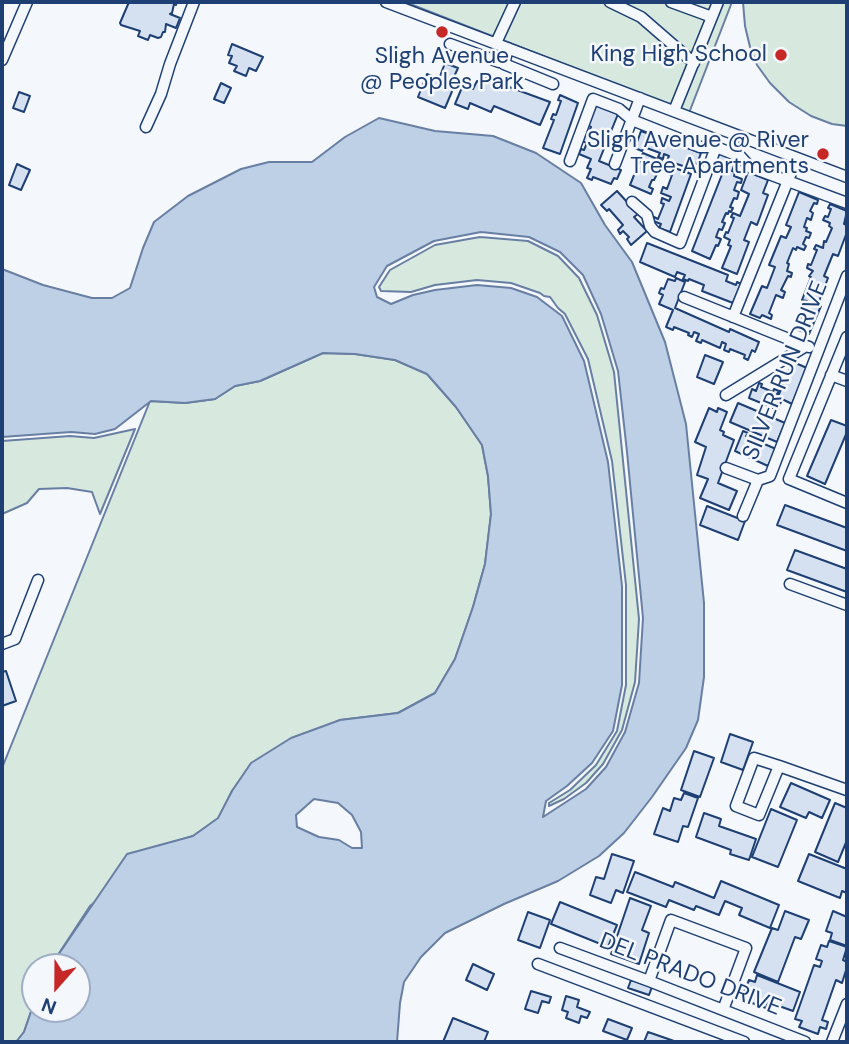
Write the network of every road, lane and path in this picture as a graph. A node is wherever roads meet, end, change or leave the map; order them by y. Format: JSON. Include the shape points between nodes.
{"nodes":[{"id":1,"x":27,"y":2,"type":"edge"},
{"id":2,"x":194,"y":2,"type":"edge"},
{"id":3,"x":386,"y":2,"type":"edge"},
{"id":4,"x":515,"y":2,"type":"edge"},
{"id":5,"x":610,"y":2,"type":"edge"},
{"id":6,"x":671,"y":2,"type":"edge"},
{"id":7,"x":718,"y":2,"type":"edge"},
{"id":8,"x":712,"y":17,"type":"junction"},
{"id":9,"x":496,"y":43,"type":"junction"},
{"id":10,"x":450,"y":44,"type":"dead end"},
{"id":11,"x":508,"y":48,"type":"junction"},
{"id":12,"x":2,"y":60,"type":"edge"},
{"id":13,"x":694,"y":63,"type":"junction"},
{"id":14,"x":554,"y":84,"type":"dead end"},
{"id":15,"x":640,"y":98,"type":"junction"},
{"id":16,"x":674,"y":111,"type":"junction"},
{"id":17,"x":632,"y":120,"type":"junction"},
{"id":18,"x":146,"y":127,"type":"dead end"},
{"id":19,"x":716,"y":147,"type":"junction"},
{"id":20,"x":797,"y":158,"type":"junction"},
{"id":21,"x":570,"y":161,"type":"dead end"},
{"id":22,"x":615,"y":164,"type":"dead end"},
{"id":23,"x":847,"y":177,"type":"edge"},
{"id":24,"x":788,"y":180,"type":"junction"},
{"id":25,"x":632,"y":202,"type":"dead end"},
{"id":26,"x":847,"y":203,"type":"edge"},
{"id":27,"x":847,"y":276,"type":"edge"},
{"id":28,"x":684,"y":298,"type":"dead end"},
{"id":29,"x":733,"y":317,"type":"junction"},
{"id":30,"x":847,"y":337,"type":"edge"},
{"id":31,"x":806,"y":346,"type":"junction"},
{"id":32,"x":818,"y":351,"type":"junction"},
{"id":33,"x":831,"y":375,"type":"junction"},
{"id":34,"x":847,"y":381,"type":"edge"},
{"id":35,"x":726,"y":394,"type":"dead end"},
{"id":36,"x":726,"y":468,"type":"dead end"},
{"id":37,"x":758,"y":480,"type":"junction"},
{"id":38,"x":847,"y":503,"type":"edge"},
{"id":39,"x":743,"y":516,"type":"dead end"},
{"id":40,"x":38,"y":580,"type":"dead end"},
{"id":41,"x":790,"y":584,"type":"dead end"},
{"id":42,"x":847,"y":605,"type":"edge"},
{"id":43,"x":2,"y":644,"type":"edge"},
{"id":44,"x":779,"y":766,"type":"junction"},
{"id":45,"x":847,"y":790,"type":"edge"},
{"id":46,"x":560,"y":948,"type":"dead end"},
{"id":47,"x":538,"y":964,"type":"dead end"},
{"id":48,"x":649,"y":981,"type":"junction"},
{"id":49,"x":847,"y":1004,"type":"edge"},
{"id":50,"x":723,"y":1010,"type":"junction"},
{"id":51,"x":744,"y":1042,"type":"edge"},
{"id":52,"x":805,"y":1042,"type":"edge"},
{"id":53,"x":832,"y":1042,"type":"edge"}],
"edges":[{"from":1,"to":12,"type":"street"},
{"from":2,"to":18,"type":"street"},
{"from":3,"to":9,"type":"street"},
{"from":4,"to":9,"type":"street"},
{"from":5,"to":13,"type":"street","via":[[642,17]]},
{"from":6,"to":8,"type":"street"},
{"from":7,"to":8,"type":"street"},
{"from":8,"to":13,"type":"street"},
{"from":9,"to":11,"type":"street"},
{"from":10,"to":11,"type":"street","via":[[499,62]]},
{"from":11,"to":14,"type":"street","via":[[504,64]]},
{"from":11,"to":15,"type":"street"},
{"from":13,"to":16,"type":"street"},
{"from":15,"to":16,"type":"street"},
{"from":15,"to":17,"type":"street"},
{"from":16,"to":20,"type":"street"},
{"from":17,"to":19,"type":"street","via":[[700,147]]},
{"from":17,"to":21,"type":"street","via":[[619,109],[593,99]]},
{"from":17,"to":22,"type":"street"},
{"from":19,"to":24,"type":"street","via":[[741,157],[750,167]]},
{"from":19,"to":25,"type":"street","via":[[680,243],[655,232],[647,215]]},
{"from":20,"to":23,"type":"street"},
{"from":20,"to":24,"type":"street"},
{"from":24,"to":26,"type":"street"},
{"from":24,"to":29,"type":"street"},
{"from":27,"to":32,"type":"street","name":"SILVER RUN DRIVE"},
{"from":28,"to":29,"type":"street"},
{"from":29,"to":31,"type":"street"},
{"from":30,"to":33,"type":"street"},
{"from":31,"to":32,"type":"street"},
{"from":31,"to":35,"type":"street"},
{"from":32,"to":37,"type":"street","name":"SILVER RUN DRIVE","via":[[770,476]]},
{"from":33,"to":34,"type":"street"},
{"from":33,"to":38,"type":"street","via":[[789,479]]},
{"from":36,"to":37,"type":"street"},
{"from":37,"to":39,"type":"street","name":"SILVER RUN DRIVE"},
{"from":40,"to":43,"type":"street","via":[[15,639]]},
{"from":41,"to":42,"type":"street"},
{"from":44,"to":44,"type":"street","via":[[754,758],[736,806],[759,815]]},
{"from":44,"to":45,"type":"street"},
{"from":46,"to":48,"type":"street","name":"DEL PRADO DRIVE"},
{"from":47,"to":51,"type":"street"},
{"from":48,"to":50,"type":"street","name":"DEL PRADO DRIVE"},
{"from":48,"to":50,"type":"street","via":[[671,920],[746,948]]},
{"from":49,"to":53,"type":"street"},
{"from":50,"to":52,"type":"street","name":"DEL PRADO DRIVE"}]}
